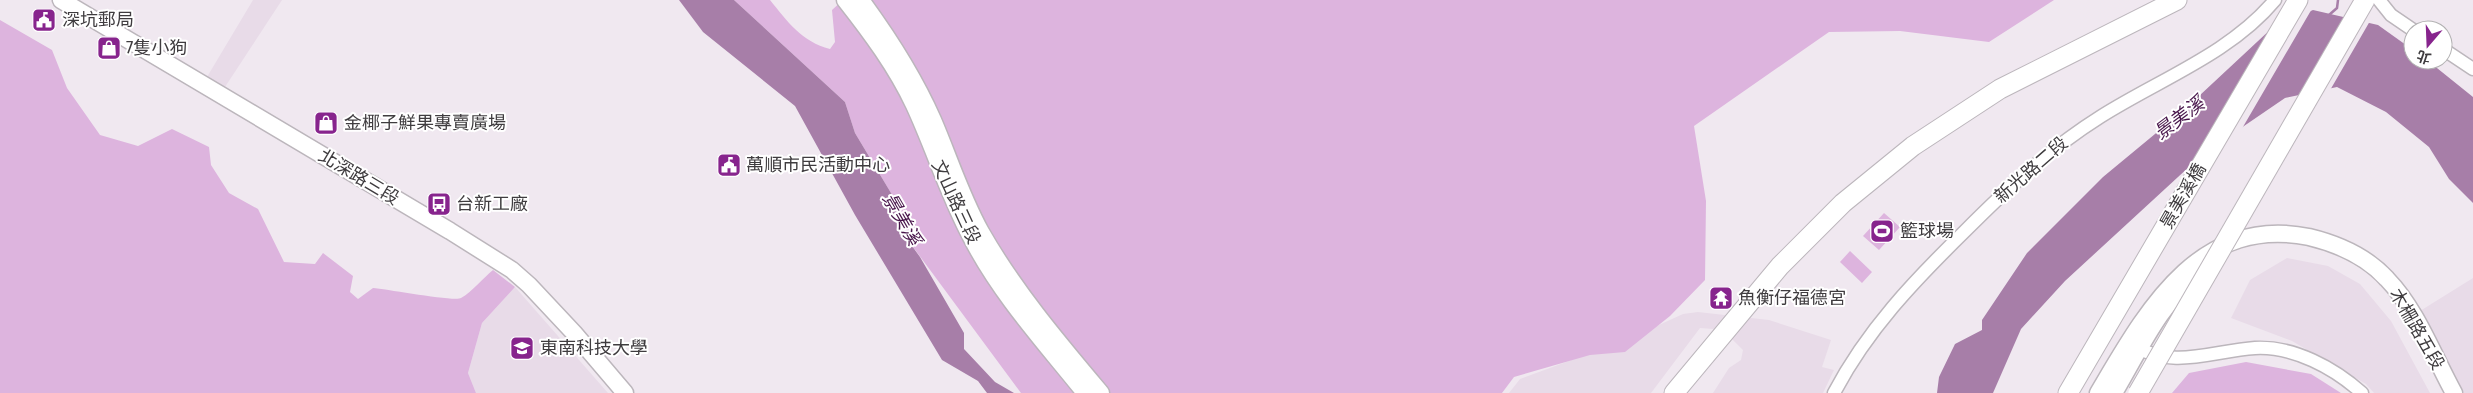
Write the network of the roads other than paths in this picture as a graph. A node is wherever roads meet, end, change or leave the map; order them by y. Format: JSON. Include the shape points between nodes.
{"nodes":[{"id":1,"x":61,"y":0,"type":"edge"},
{"id":2,"x":845,"y":0,"type":"edge"},
{"id":3,"x":861,"y":0,"type":"edge"},
{"id":4,"x":2177,"y":0,"type":"edge"},
{"id":5,"x":2276,"y":0,"type":"edge"},
{"id":6,"x":2298,"y":0,"type":"edge"},
{"id":7,"x":2365,"y":0,"type":"edge"},
{"id":8,"x":2378,"y":0,"type":"edge"},
{"id":9,"x":2403,"y":23,"type":"edge"},
{"id":10,"x":2453,"y":56,"type":"edge"},
{"id":11,"x":2473,"y":69,"type":"edge"},
{"id":12,"x":2134,"y":346,"type":"junction"},
{"id":13,"x":1714,"y":347,"type":"junction"},
{"id":14,"x":625,"y":393,"type":"edge"},
{"id":15,"x":1085,"y":393,"type":"edge"},
{"id":16,"x":1101,"y":393,"type":"edge"},
{"id":17,"x":1674,"y":393,"type":"edge"},
{"id":18,"x":1684,"y":393,"type":"edge"},
{"id":19,"x":1834,"y":393,"type":"edge"},
{"id":20,"x":2068,"y":393,"type":"edge"},
{"id":21,"x":2098,"y":393,"type":"edge"},
{"id":22,"x":2114,"y":393,"type":"edge"},
{"id":23,"x":2139,"y":393,"type":"edge"},
{"id":24,"x":2362,"y":393,"type":"edge"},
{"id":25,"x":2442,"y":393,"type":"edge"},
{"id":26,"x":2454,"y":393,"type":"edge"}],
"edges":[{"from":1,"to":14,"type":"main road","name":"北深路三段","via":[[512,270],[574,333]]},
{"from":2,"to":15,"type":"main road","name":"文山路三段","via":[[870,32],[913,104],[948,191],[972,239],[1009,298]]},
{"from":3,"to":16,"type":"main road","name":"文山路三段","via":[[919,90],[962,192],[1001,264]]},
{"from":4,"to":13,"type":"highway","via":[[2000,89],[1914,146],[1843,203],[1812,233],[1780,266]]},
{"from":5,"to":19,"type":"street","name":"新光路二段","via":[[2239,34],[2079,130],[2015,181],[1898,299]]},
{"from":6,"to":20,"type":"highway","name":"景美溪橋"},
{"from":7,"to":23,"type":"highway","bridge":true},
{"from":8,"to":9,"type":"street"},
{"from":10,"to":11,"type":"street"},
{"from":12,"to":21,"type":"main road","name":"木柵路五段"},
{"from":12,"to":22,"type":"main road","name":"木柵路五段"},
{"from":12,"to":24,"type":"street","via":[[2166,358],[2185,359],[2224,351],[2273,349],[2323,366]]},
{"from":12,"to":25,"type":"main road","name":"木柵路五段","via":[[2194,277],[2220,258],[2271,245],[2304,247],[2348,261],[2370,277],[2397,309]]},
{"from":12,"to":26,"type":"main road","name":"木柵路五段","via":[[2141,320],[2169,286],[2197,262],[2225,246],[2250,238],[2295,234],[2340,246],[2387,278],[2407,305]]},
{"from":13,"to":17,"type":"highway"},
{"from":13,"to":18,"type":"highway"}]}
